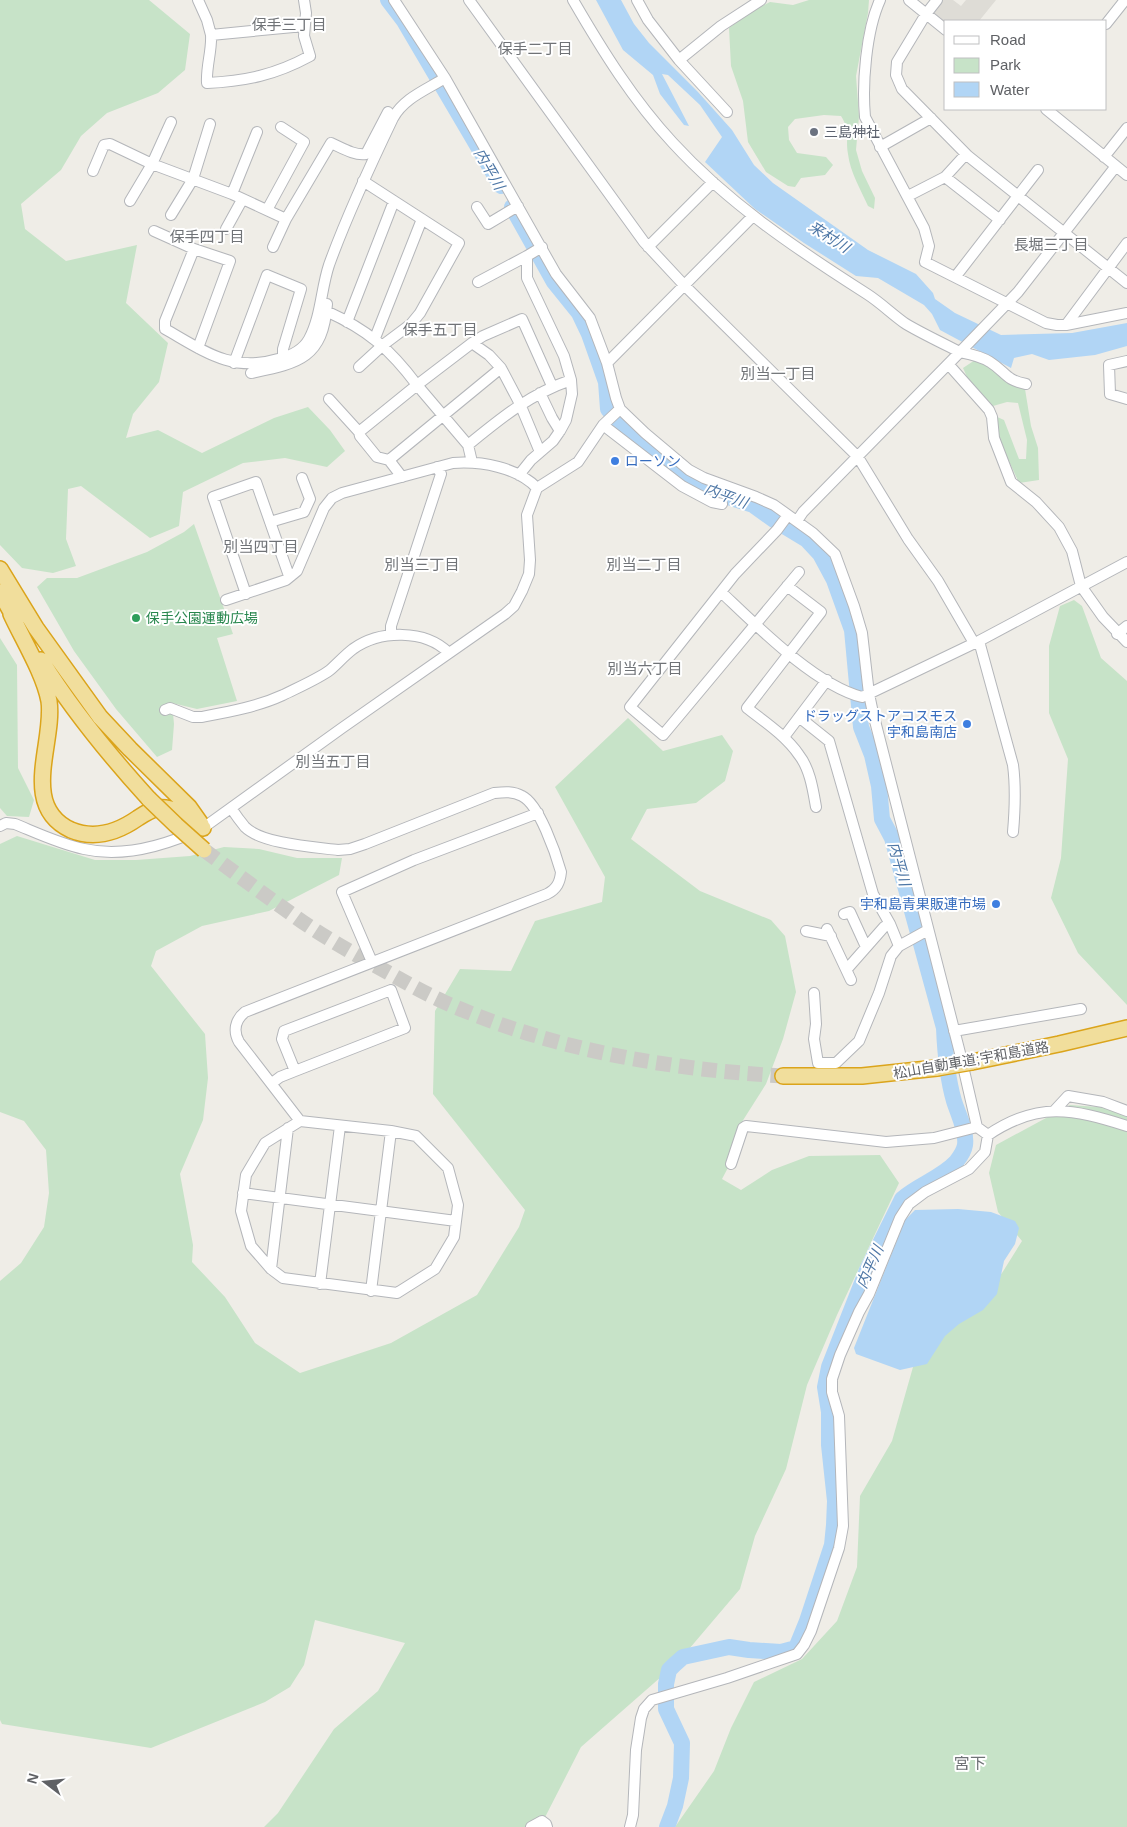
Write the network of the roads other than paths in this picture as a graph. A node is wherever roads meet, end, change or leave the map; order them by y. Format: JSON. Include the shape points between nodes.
{"nodes":[{"id":1,"x":198,"y":0,"type":"edge"},
{"id":2,"x":304,"y":0,"type":"edge"},
{"id":3,"x":394,"y":0,"type":"edge"},
{"id":4,"x":468,"y":0,"type":"edge"},
{"id":5,"x":573,"y":0,"type":"edge"},
{"id":6,"x":637,"y":0,"type":"edge"},
{"id":7,"x":761,"y":0,"type":"edge"},
{"id":8,"x":880,"y":0,"type":"edge"},
{"id":9,"x":909,"y":0,"type":"edge"},
{"id":10,"x":937,"y":0,"type":"edge"},
{"id":11,"x":1125,"y":0,"type":"edge"},
{"id":12,"x":926,"y":14,"type":"junction"},
{"id":13,"x":1107,"y":23,"type":"edge"},
{"id":14,"x":304,"y":26,"type":"junction"},
{"id":15,"x":944,"y":28,"type":"edge"},
{"id":16,"x":211,"y":35,"type":"junction"},
{"id":17,"x":679,"y":60,"type":"junction"},
{"id":18,"x":441,"y":80,"type":"junction"},
{"id":19,"x":398,"y":109,"type":"junction"},
{"id":20,"x":1047,"y":110,"type":"edge"},
{"id":21,"x":727,"y":112,"type":"dead end"},
{"id":22,"x":931,"y":118,"type":"junction"},
{"id":23,"x":171,"y":122,"type":"dead end"},
{"id":24,"x":210,"y":124,"type":"dead end"},
{"id":25,"x":280,"y":128,"type":"dead end"},
{"id":26,"x":1127,"y":128,"type":"edge"},
{"id":27,"x":257,"y":132,"type":"dead end"},
{"id":28,"x":880,"y":147,"type":"junction"},
{"id":29,"x":966,"y":154,"type":"junction"},
{"id":30,"x":1104,"y":157,"type":"junction"},
{"id":31,"x":152,"y":164,"type":"junction"},
{"id":32,"x":1116,"y":166,"type":"junction"},
{"id":33,"x":1038,"y":170,"type":"dead end"},
{"id":34,"x":93,"y":171,"type":"dead end"},
{"id":35,"x":1127,"y":175,"type":"edge"},
{"id":36,"x":945,"y":177,"type":"junction"},
{"id":37,"x":193,"y":179,"type":"junction"},
{"id":38,"x":363,"y":181,"type":"junction"},
{"id":39,"x":713,"y":182,"type":"junction"},
{"id":40,"x":232,"y":194,"type":"junction"},
{"id":41,"x":908,"y":196,"type":"junction"},
{"id":42,"x":1019,"y":196,"type":"junction"},
{"id":43,"x":242,"y":200,"type":"junction"},
{"id":44,"x":130,"y":201,"type":"dead end"},
{"id":45,"x":394,"y":201,"type":"junction"},
{"id":46,"x":477,"y":207,"type":"dead end"},
{"id":47,"x":514,"y":208,"type":"junction"},
{"id":48,"x":267,"y":210,"type":"junction"},
{"id":49,"x":171,"y":215,"type":"dead end"},
{"id":50,"x":753,"y":216,"type":"junction"},
{"id":51,"x":286,"y":219,"type":"junction"},
{"id":52,"x":422,"y":219,"type":"junction"},
{"id":53,"x":1000,"y":220,"type":"junction"},
{"id":54,"x":226,"y":229,"type":"dead end"},
{"id":55,"x":154,"y":231,"type":"dead end"},
{"id":56,"x":1064,"y":233,"type":"junction"},
{"id":57,"x":1127,"y":243,"type":"edge"},
{"id":58,"x":648,"y":247,"type":"junction"},
{"id":59,"x":273,"y":248,"type":"dead end"},
{"id":60,"x":194,"y":249,"type":"junction"},
{"id":61,"x":535,"y":251,"type":"junction"},
{"id":62,"x":1108,"y":268,"type":"junction"},
{"id":63,"x":956,"y":276,"type":"junction"},
{"id":64,"x":478,"y":282,"type":"dead end"},
{"id":65,"x":1127,"y":283,"type":"edge"},
{"id":66,"x":684,"y":285,"type":"junction"},
{"id":67,"x":322,"y":286,"type":"junction"},
{"id":68,"x":1005,"y":305,"type":"junction"},
{"id":69,"x":326,"y":311,"type":"junction"},
{"id":70,"x":1127,"y":313,"type":"edge"},
{"id":71,"x":347,"y":322,"type":"junction"},
{"id":72,"x":1066,"y":325,"type":"junction"},
{"id":73,"x":379,"y":342,"type":"junction"},
{"id":74,"x":472,"y":343,"type":"junction"},
{"id":75,"x":198,"y":348,"type":"junction"},
{"id":76,"x":964,"y":349,"type":"junction"},
{"id":77,"x":283,"y":358,"type":"junction"},
{"id":78,"x":1127,"y":361,"type":"edge"},
{"id":79,"x":234,"y":363,"type":"junction"},
{"id":80,"x":607,"y":363,"type":"junction"},
{"id":81,"x":949,"y":365,"type":"junction"},
{"id":82,"x":359,"y":367,"type":"dead end"},
{"id":83,"x":501,"y":368,"type":"junction"},
{"id":84,"x":251,"y":373,"type":"dead end"},
{"id":85,"x":571,"y":380,"type":"junction"},
{"id":86,"x":1026,"y":384,"type":"dead end"},
{"id":87,"x":417,"y":385,"type":"junction"},
{"id":88,"x":552,"y":386,"type":"junction"},
{"id":89,"x":540,"y":392,"type":"junction"},
{"id":90,"x":329,"y":399,"type":"dead end"},
{"id":91,"x":1127,"y":399,"type":"edge"},
{"id":92,"x":520,"y":404,"type":"junction"},
{"id":93,"x":618,"y":410,"type":"junction"},
{"id":94,"x":443,"y":415,"type":"junction"},
{"id":95,"x":605,"y":423,"type":"junction"},
{"id":96,"x":560,"y":431,"type":"junction"},
{"id":97,"x":359,"y":432,"type":"junction"},
{"id":98,"x":468,"y":445,"type":"junction"},
{"id":99,"x":540,"y":452,"type":"junction"},
{"id":100,"x":858,"y":457,"type":"junction"},
{"id":101,"x":388,"y":460,"type":"junction"},
{"id":102,"x":472,"y":462,"type":"junction"},
{"id":103,"x":437,"y":467,"type":"junction"},
{"id":104,"x":519,"y":475,"type":"junction"},
{"id":105,"x":402,"y":477,"type":"junction"},
{"id":106,"x":302,"y":478,"type":"dead end"},
{"id":107,"x":538,"y":488,"type":"junction"},
{"id":108,"x":722,"y":504,"type":"dead end"},
{"id":109,"x":790,"y":519,"type":"junction"},
{"id":110,"x":270,"y":522,"type":"junction"},
{"id":111,"x":1127,"y":562,"type":"edge"},
{"id":112,"x":0,"y":569,"type":"edge"},
{"id":113,"x":799,"y":572,"type":"dead end"},
{"id":114,"x":291,"y":576,"type":"junction"},
{"id":115,"x":787,"y":586,"type":"junction"},
{"id":116,"x":1081,"y":586,"type":"junction"},
{"id":117,"x":0,"y":592,"type":"edge"},
{"id":118,"x":721,"y":592,"type":"junction"},
{"id":119,"x":246,"y":594,"type":"junction"},
{"id":120,"x":226,"y":600,"type":"dead end"},
{"id":121,"x":12,"y":614,"type":"junction"},
{"id":122,"x":755,"y":624,"type":"junction"},
{"id":123,"x":1127,"y":626,"type":"edge"},
{"id":124,"x":1117,"y":634,"type":"junction"},
{"id":125,"x":391,"y":635,"type":"junction"},
{"id":126,"x":977,"y":642,"type":"junction"},
{"id":127,"x":1127,"y":642,"type":"edge"},
{"id":128,"x":449,"y":653,"type":"junction"},
{"id":129,"x":790,"y":654,"type":"junction"},
{"id":130,"x":827,"y":680,"type":"junction"},
{"id":131,"x":866,"y":696,"type":"junction"},
{"id":132,"x":165,"y":710,"type":"dead end"},
{"id":133,"x":799,"y":718,"type":"junction"},
{"id":134,"x":784,"y":737,"type":"junction"},
{"id":135,"x":816,"y":807,"type":"dead end"},
{"id":136,"x":231,"y":808,"type":"junction"},
{"id":137,"x":538,"y":813,"type":"junction"},
{"id":138,"x":0,"y":826,"type":"edge"},
{"id":139,"x":203,"y":828,"type":"junction"},
{"id":140,"x":1013,"y":832,"type":"dead end"},
{"id":141,"x":204,"y":850,"type":"tunnel mouth"},
{"id":142,"x":844,"y":914,"type":"dead end"},
{"id":143,"x":890,"y":924,"type":"junction"},
{"id":144,"x":806,"y":931,"type":"dead end"},
{"id":145,"x":924,"y":931,"type":"junction"},
{"id":146,"x":903,"y":944,"type":"junction"},
{"id":147,"x":866,"y":947,"type":"junction"},
{"id":148,"x":372,"y":962,"type":"junction"},
{"id":149,"x":848,"y":969,"type":"junction"},
{"id":150,"x":851,"y":980,"type":"dead end"},
{"id":151,"x":814,"y":993,"type":"dead end"},
{"id":152,"x":1081,"y":1009,"type":"dead end"},
{"id":153,"x":1127,"y":1028,"type":"edge"},
{"id":154,"x":954,"y":1031,"type":"junction"},
{"id":155,"x":295,"y":1071,"type":"junction"},
{"id":156,"x":783,"y":1076,"type":"tunnel mouth"},
{"id":157,"x":272,"y":1083,"type":"junction"},
{"id":158,"x":1055,"y":1110,"type":"junction"},
{"id":159,"x":1127,"y":1110,"type":"edge"},
{"id":160,"x":300,"y":1121,"type":"junction"},
{"id":161,"x":340,"y":1126,"type":"junction"},
{"id":162,"x":1127,"y":1126,"type":"edge"},
{"id":163,"x":288,"y":1128,"type":"junction"},
{"id":164,"x":974,"y":1128,"type":"junction"},
{"id":165,"x":391,"y":1131,"type":"junction"},
{"id":166,"x":988,"y":1135,"type":"junction"},
{"id":167,"x":730,"y":1164,"type":"dead end"},
{"id":168,"x":243,"y":1193,"type":"junction"},
{"id":169,"x":279,"y":1199,"type":"junction"},
{"id":170,"x":330,"y":1205,"type":"junction"},
{"id":171,"x":381,"y":1211,"type":"junction"},
{"id":172,"x":456,"y":1221,"type":"junction"},
{"id":173,"x":271,"y":1269,"type":"junction"},
{"id":174,"x":320,"y":1284,"type":"junction"},
{"id":175,"x":371,"y":1291,"type":"junction"},
{"id":176,"x":531,"y":1827,"type":"edge"},
{"id":177,"x":547,"y":1827,"type":"edge"},
{"id":178,"x":630,"y":1827,"type":"edge"}],
"edges":[{"from":1,"to":16,"type":"street"},
{"from":2,"to":14,"type":"street"},
{"from":3,"to":18,"type":"street"},
{"from":4,"to":58,"type":"street"},
{"from":5,"to":39,"type":"street","via":[[610,63],[638,101],[673,143]]},
{"from":6,"to":17,"type":"street","via":[[664,43]]},
{"from":7,"to":17,"type":"street","via":[[721,26]]},
{"from":8,"to":28,"type":"street","via":[[874,12],[863,97],[867,123]]},
{"from":9,"to":12,"type":"street"},
{"from":10,"to":12,"type":"street"},
{"from":11,"to":13,"type":"street"},
{"from":12,"to":15,"type":"street"},
{"from":12,"to":22,"type":"street","via":[[897,62],[896,75],[902,89]]},
{"from":14,"to":16,"type":"street"},
{"from":14,"to":16,"type":"street","via":[[310,56],[272,74],[234,82],[207,82]]},
{"from":17,"to":21,"type":"street"},
{"from":18,"to":19,"type":"street"},
{"from":18,"to":47,"type":"street"},
{"from":19,"to":38,"type":"street"},
{"from":19,"to":51,"type":"street","via":[[390,110],[366,154],[345,150],[332,143]]},
{"from":20,"to":30,"type":"street"},
{"from":22,"to":28,"type":"street"},
{"from":22,"to":29,"type":"street"},
{"from":23,"to":31,"type":"street"},
{"from":24,"to":37,"type":"street"},
{"from":25,"to":48,"type":"street","via":[[304,142]]},
{"from":26,"to":30,"type":"street"},
{"from":27,"to":40,"type":"street"},
{"from":28,"to":41,"type":"street"},
{"from":29,"to":36,"type":"street"},
{"from":29,"to":42,"type":"street"},
{"from":30,"to":32,"type":"street"},
{"from":31,"to":34,"type":"street","via":[[110,144],[104,145]]},
{"from":31,"to":37,"type":"street"},
{"from":31,"to":44,"type":"street"},
{"from":32,"to":35,"type":"street"},
{"from":32,"to":56,"type":"street"},
{"from":33,"to":42,"type":"street"},
{"from":36,"to":41,"type":"street"},
{"from":36,"to":53,"type":"street"},
{"from":37,"to":40,"type":"street"},
{"from":37,"to":49,"type":"street"},
{"from":38,"to":45,"type":"street"},
{"from":38,"to":67,"type":"street"},
{"from":39,"to":50,"type":"street"},
{"from":39,"to":58,"type":"street"},
{"from":40,"to":43,"type":"street"},
{"from":41,"to":63,"type":"street","via":[[929,246],[924,262]]},
{"from":42,"to":53,"type":"street"},
{"from":42,"to":56,"type":"street"},
{"from":43,"to":48,"type":"street"},
{"from":43,"to":54,"type":"street"},
{"from":45,"to":52,"type":"street"},
{"from":45,"to":71,"type":"street"},
{"from":46,"to":47,"type":"street","via":[[488,224]]},
{"from":47,"to":61,"type":"street"},
{"from":48,"to":51,"type":"street"},
{"from":50,"to":66,"type":"street"},
{"from":50,"to":76,"type":"street","via":[[906,323]]},
{"from":51,"to":59,"type":"street"},
{"from":52,"to":73,"type":"street"},
{"from":52,"to":73,"type":"street","via":[[459,243],[420,314],[411,324]]},
{"from":53,"to":63,"type":"street"},
{"from":55,"to":60,"type":"street"},
{"from":56,"to":62,"type":"street"},
{"from":56,"to":68,"type":"street"},
{"from":57,"to":62,"type":"street"},
{"from":58,"to":66,"type":"street"},
{"from":60,"to":75,"type":"street","via":[[164,322],[165,329]]},
{"from":60,"to":75,"type":"street","via":[[230,261]]},
{"from":61,"to":64,"type":"street"},
{"from":61,"to":80,"type":"street","via":[[590,318]]},
{"from":61,"to":85,"type":"street","via":[[527,278],[564,356]]},
{"from":62,"to":65,"type":"street"},
{"from":62,"to":72,"type":"street"},
{"from":63,"to":68,"type":"street"},
{"from":66,"to":80,"type":"street"},
{"from":66,"to":100,"type":"street"},
{"from":67,"to":69,"type":"street"},
{"from":67,"to":77,"type":"street","via":[[319,312],[309,340],[298,351]]},
{"from":68,"to":72,"type":"street","via":[[1046,323]]},
{"from":68,"to":76,"type":"street"},
{"from":69,"to":71,"type":"street"},
{"from":69,"to":84,"type":"street","via":[[322,332],[308,355],[295,362]]},
{"from":70,"to":72,"type":"street"},
{"from":71,"to":73,"type":"street"},
{"from":73,"to":82,"type":"street"},
{"from":73,"to":87,"type":"street"},
{"from":74,"to":83,"type":"street"},
{"from":74,"to":87,"type":"street"},
{"from":74,"to":88,"type":"street","via":[[522,319]]},
{"from":75,"to":79,"type":"street"},
{"from":76,"to":81,"type":"street"},
{"from":76,"to":86,"type":"street","via":[[990,362],[1013,382]]},
{"from":77,"to":79,"type":"street","via":[[254,365]]},
{"from":77,"to":79,"type":"street","via":[[302,289],[267,276]]},
{"from":78,"to":91,"type":"street","via":[[1109,365],[1110,394]]},
{"from":80,"to":93,"type":"street"},
{"from":81,"to":100,"type":"street"},
{"from":81,"to":116,"type":"street","via":[[989,410],[994,438],[1012,482],[1036,502],[1066,538]]},
{"from":83,"to":92,"type":"street"},
{"from":83,"to":94,"type":"street"},
{"from":85,"to":88,"type":"street"},
{"from":85,"to":96,"type":"street","via":[[570,408]]},
{"from":87,"to":94,"type":"street"},
{"from":87,"to":97,"type":"street"},
{"from":88,"to":89,"type":"street"},
{"from":89,"to":92,"type":"street"},
{"from":89,"to":96,"type":"street"},
{"from":90,"to":97,"type":"street"},
{"from":92,"to":98,"type":"street"},
{"from":92,"to":99,"type":"street"},
{"from":93,"to":95,"type":"street"},
{"from":93,"to":109,"type":"street","via":[[689,470],[774,505]]},
{"from":94,"to":98,"type":"street"},
{"from":94,"to":101,"type":"street"},
{"from":95,"to":107,"type":"street","via":[[578,462]]},
{"from":95,"to":108,"type":"street","via":[[682,486]]},
{"from":96,"to":99,"type":"street"},
{"from":97,"to":101,"type":"street","via":[[377,457]]},
{"from":98,"to":102,"type":"street"},
{"from":99,"to":104,"type":"street"},
{"from":100,"to":109,"type":"street","via":[[802,513]]},
{"from":100,"to":126,"type":"street","via":[[908,540]]},
{"from":101,"to":105,"type":"street"},
{"from":102,"to":103,"type":"street"},
{"from":102,"to":104,"type":"street"},
{"from":103,"to":105,"type":"street"},
{"from":103,"to":125,"type":"street","via":[[441,474],[391,626]]},
{"from":104,"to":107,"type":"street"},
{"from":105,"to":114,"type":"street","via":[[332,498]]},
{"from":106,"to":110,"type":"street","via":[[310,500],[304,512]]},
{"from":107,"to":128,"type":"street","via":[[527,515],[529,574],[514,606]]},
{"from":109,"to":118,"type":"street"},
{"from":109,"to":131,"type":"street","via":[[823,541],[835,554],[843,572],[862,633]]},
{"from":110,"to":114,"type":"street"},
{"from":110,"to":119,"type":"street","via":[[256,482],[213,497]]},
{"from":111,"to":116,"type":"street"},
{"from":112,"to":139,"type":"highway","via":[[36,628],[100,717],[189,807]]},
{"from":113,"to":115,"type":"street"},
{"from":114,"to":119,"type":"street"},
{"from":115,"to":122,"type":"street"},
{"from":115,"to":129,"type":"street","via":[[821,612]]},
{"from":116,"to":124,"type":"street"},
{"from":116,"to":126,"type":"street"},
{"from":117,"to":121,"type":"highway"},
{"from":118,"to":122,"type":"street"},
{"from":118,"to":122,"type":"street","via":[[630,707],[662,736]]},
{"from":119,"to":120,"type":"street"},
{"from":121,"to":139,"type":"highway","via":[[39,672],[48,700],[50,723],[41,770],[42,789],[47,806],[56,819],[69,829],[100,835],[123,828],[159,808],[172,810]]},
{"from":121,"to":141,"type":"highway","bridge":true,"via":[[73,708],[109,755],[149,799]]},
{"from":122,"to":129,"type":"street"},
{"from":123,"to":124,"type":"street"},
{"from":124,"to":127,"type":"street"},
{"from":125,"to":128,"type":"street","via":[[406,635],[440,644]]},
{"from":125,"to":132,"type":"street","via":[[368,640],[330,670],[268,701],[201,717],[170,708]]},
{"from":126,"to":131,"type":"street"},
{"from":126,"to":140,"type":"street","via":[[1013,765]]},
{"from":128,"to":136,"type":"street"},
{"from":129,"to":130,"type":"street"},
{"from":129,"to":134,"type":"street","via":[[747,708]]},
{"from":130,"to":131,"type":"street","via":[[850,694]]},
{"from":130,"to":133,"type":"street"},
{"from":131,"to":145,"type":"street"},
{"from":133,"to":134,"type":"street"},
{"from":133,"to":143,"type":"street","via":[[829,741],[873,894]]},
{"from":134,"to":135,"type":"street","via":[[800,756],[811,782]]},
{"from":136,"to":137,"type":"street","via":[[245,827],[256,835],[269,840],[338,850],[365,844],[494,793],[510,792],[523,796]]},
{"from":136,"to":139,"type":"street"},
{"from":137,"to":148,"type":"street","via":[[561,872],[557,887],[552,892]]},
{"from":137,"to":148,"type":"street","via":[[414,860],[342,892]]},
{"from":138,"to":139,"type":"street","via":[[15,824],[98,852],[117,852],[179,840]]},
{"from":142,"to":147,"type":"street","via":[[850,912]]},
{"from":143,"to":146,"type":"street"},
{"from":143,"to":147,"type":"street"},
{"from":144,"to":149,"type":"street","via":[[829,932]]},
{"from":145,"to":146,"type":"street"},
{"from":145,"to":154,"type":"street"},
{"from":146,"to":151,"type":"street","via":[[891,956],[859,1041],[836,1063],[818,1063],[814,1038]]},
{"from":147,"to":149,"type":"street"},
{"from":148,"to":157,"type":"street","via":[[240,1016],[235,1036]]},
{"from":149,"to":150,"type":"street"},
{"from":152,"to":154,"type":"street"},
{"from":153,"to":156,"type":"highway","name":"松山自動車道;宇和島道路","bridge":true,"via":[[937,1068],[862,1076]]},
{"from":154,"to":164,"type":"street"},
{"from":155,"to":155,"type":"street","via":[[282,1039],[284,1031],[391,990],[405,1028]]},
{"from":155,"to":157,"type":"street"},
{"from":157,"to":160,"type":"street"},
{"from":158,"to":159,"type":"street","via":[[1068,1096]]},
{"from":158,"to":162,"type":"street"},
{"from":158,"to":166,"type":"street","via":[[1006,1123]]},
{"from":160,"to":161,"type":"street"},
{"from":160,"to":163,"type":"street"},
{"from":161,"to":165,"type":"street"},
{"from":161,"to":170,"type":"street"},
{"from":163,"to":168,"type":"street","via":[[265,1143],[246,1175]]},
{"from":163,"to":169,"type":"street"},
{"from":164,"to":166,"type":"street"},
{"from":164,"to":167,"type":"street","via":[[934,1138],[886,1142],[746,1126]]},
{"from":165,"to":171,"type":"street"},
{"from":165,"to":172,"type":"street","via":[[416,1136],[448,1168],[458,1205]]},
{"from":166,"to":178,"type":"street","via":[[985,1152],[969,1170],[925,1192],[909,1204],[840,1355],[832,1379],[832,1392],[840,1416],[843,1526],[836,1556],[804,1645],[797,1654],[789,1657],[652,1700],[641,1718]]},
{"from":168,"to":169,"type":"street"},
{"from":168,"to":173,"type":"street","via":[[241,1211],[251,1246]]},
{"from":169,"to":170,"type":"street"},
{"from":169,"to":173,"type":"street"},
{"from":170,"to":171,"type":"street"},
{"from":170,"to":174,"type":"street"},
{"from":171,"to":172,"type":"street"},
{"from":171,"to":175,"type":"street"},
{"from":172,"to":175,"type":"street","via":[[454,1237],[435,1270],[397,1293]]},
{"from":173,"to":174,"type":"street","via":[[283,1278]]},
{"from":174,"to":175,"type":"street"},
{"from":176,"to":177,"type":"street","via":[[542,1821]]}]}
